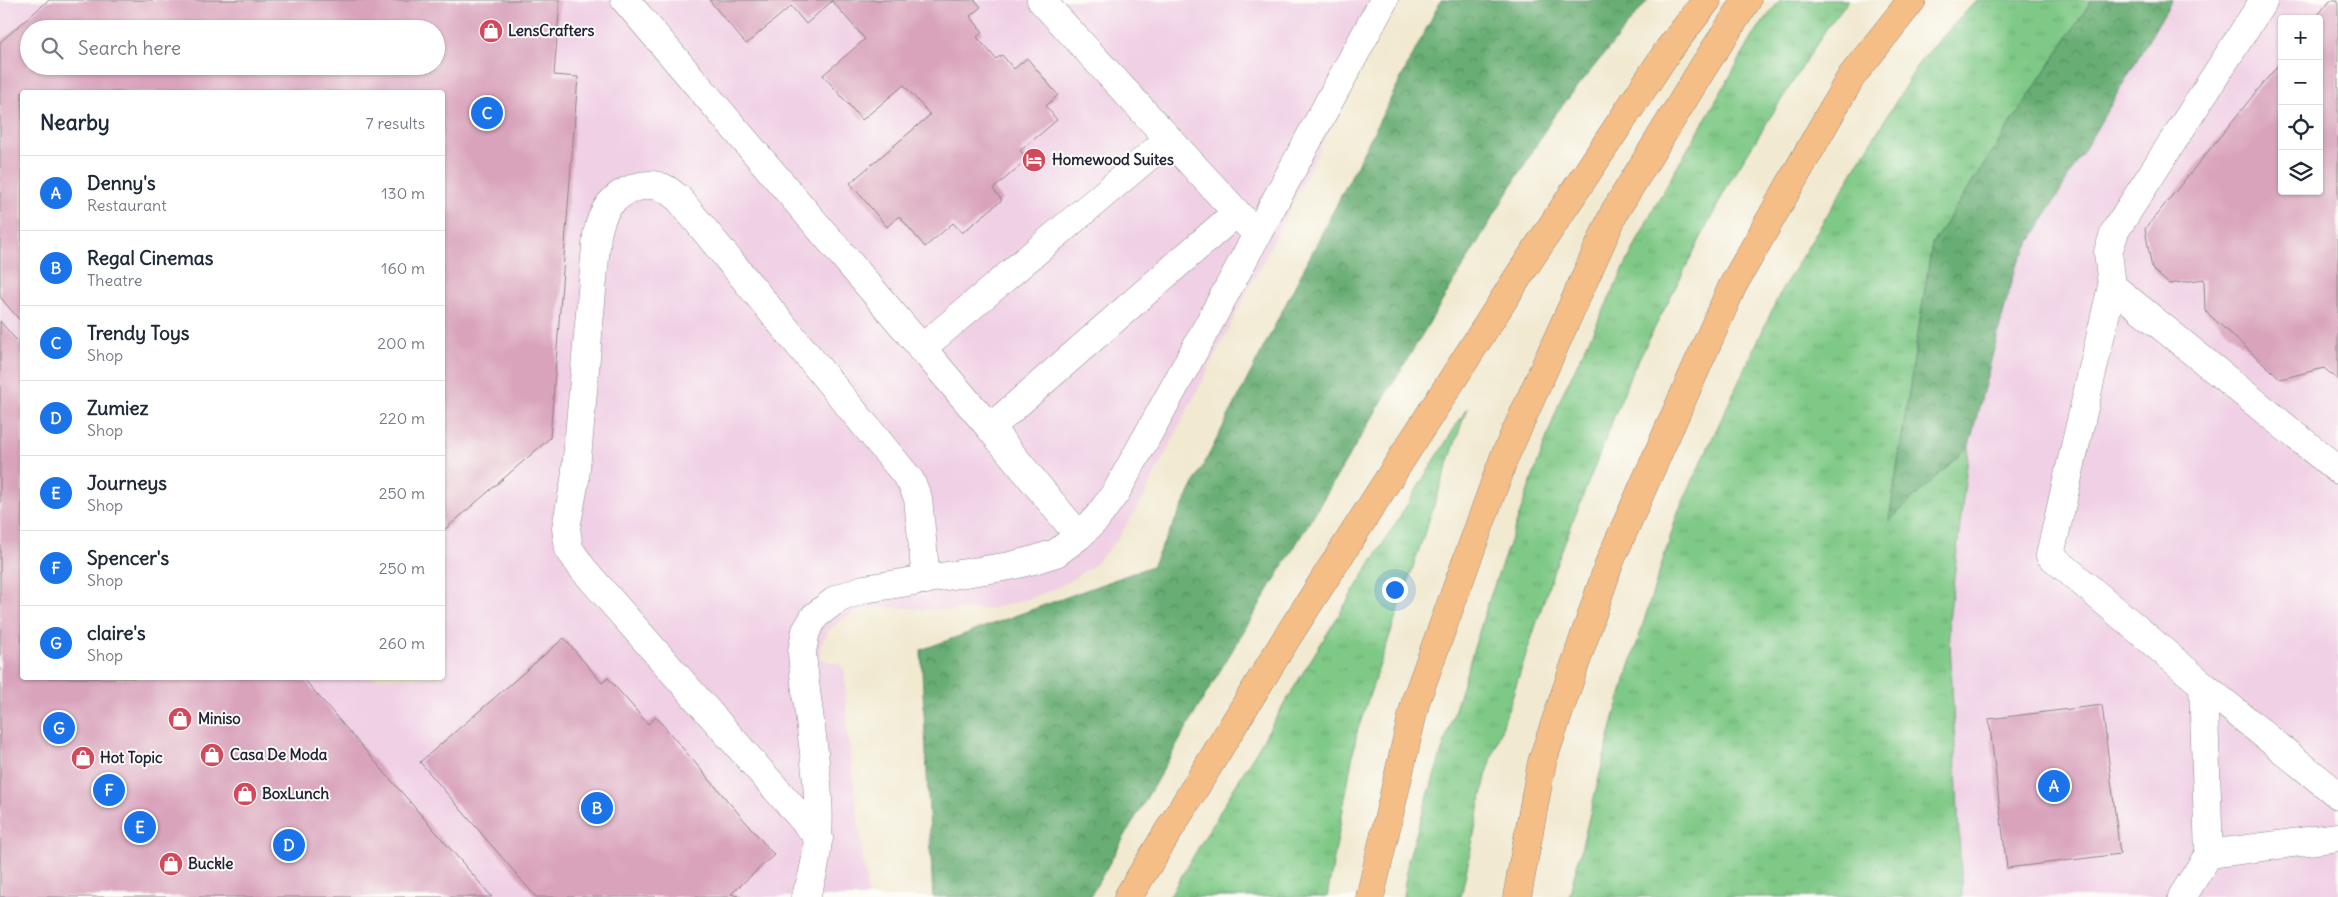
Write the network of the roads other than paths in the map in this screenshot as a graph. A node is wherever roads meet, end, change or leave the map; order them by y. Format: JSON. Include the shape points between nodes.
{"nodes":[{"id":1,"x":625,"y":0,"type":"edge"},
{"id":2,"x":1040,"y":0,"type":"edge"},
{"id":3,"x":1384,"y":0,"type":"edge"},
{"id":4,"x":1707,"y":0,"type":"edge"},
{"id":5,"x":1746,"y":0,"type":"edge"},
{"id":6,"x":1912,"y":0,"type":"edge"},
{"id":7,"x":2264,"y":0,"type":"edge"},
{"id":8,"x":1169,"y":139,"type":"junction"},
{"id":9,"x":1236,"y":213,"type":"junction"},
{"id":10,"x":1257,"y":235,"type":"junction"},
{"id":11,"x":2112,"y":286,"type":"junction"},
{"id":12,"x":921,"y":349,"type":"junction"},
{"id":13,"x":990,"y":428,"type":"junction"},
{"id":14,"x":2338,"y":470,"type":"edge"},
{"id":15,"x":1079,"y":536,"type":"junction"},
{"id":16,"x":926,"y":580,"type":"junction"},
{"id":17,"x":2202,"y":685,"type":"junction"},
{"id":18,"x":2338,"y":795,"type":"edge"},
{"id":19,"x":2338,"y":837,"type":"edge"},
{"id":20,"x":819,"y":838,"type":"junction"},
{"id":21,"x":2210,"y":854,"type":"junction"},
{"id":22,"x":805,"y":897,"type":"edge"},
{"id":23,"x":1128,"y":897,"type":"edge"},
{"id":24,"x":1370,"y":897,"type":"edge"},
{"id":25,"x":1516,"y":897,"type":"edge"},
{"id":26,"x":2182,"y":897,"type":"edge"}],
"edges":[{"from":1,"to":12,"type":"lane"},
{"from":2,"to":8,"type":"lane"},
{"from":3,"to":10,"type":"lane"},
{"from":4,"to":23,"type":"highway","via":[[1669,49],[1513,285],[1286,639]]},
{"from":5,"to":24,"type":"highway","via":[[1615,212],[1504,458],[1416,700]]},
{"from":6,"to":25,"type":"highway","via":[[1851,77],[1733,285],[1610,561],[1542,762]]},
{"from":7,"to":11,"type":"lane","via":[[2116,231],[2108,252]]},
{"from":8,"to":9,"type":"lane"},
{"from":8,"to":12,"type":"lane"},
{"from":9,"to":10,"type":"lane"},
{"from":9,"to":13,"type":"lane"},
{"from":10,"to":15,"type":"lane","via":[[1116,492]]},
{"from":11,"to":14,"type":"lane"},
{"from":11,"to":17,"type":"lane","via":[[2050,555]]},
{"from":12,"to":13,"type":"lane"},
{"from":13,"to":15,"type":"lane"},
{"from":15,"to":16,"type":"lane","via":[[1056,553],[1034,560]]},
{"from":16,"to":20,"type":"lane","via":[[864,589],[836,599],[815,616],[806,631],[802,652]]},
{"from":16,"to":20,"type":"lane","via":[[918,498],[910,480],[678,199],[665,188],[645,185],[623,193],[609,205],[596,235],[575,480],[566,528],[569,549]]},
{"from":17,"to":18,"type":"lane"},
{"from":17,"to":21,"type":"lane"},
{"from":19,"to":21,"type":"lane"},
{"from":20,"to":22,"type":"lane","via":[[812,880]]},
{"from":21,"to":26,"type":"lane"}]}
